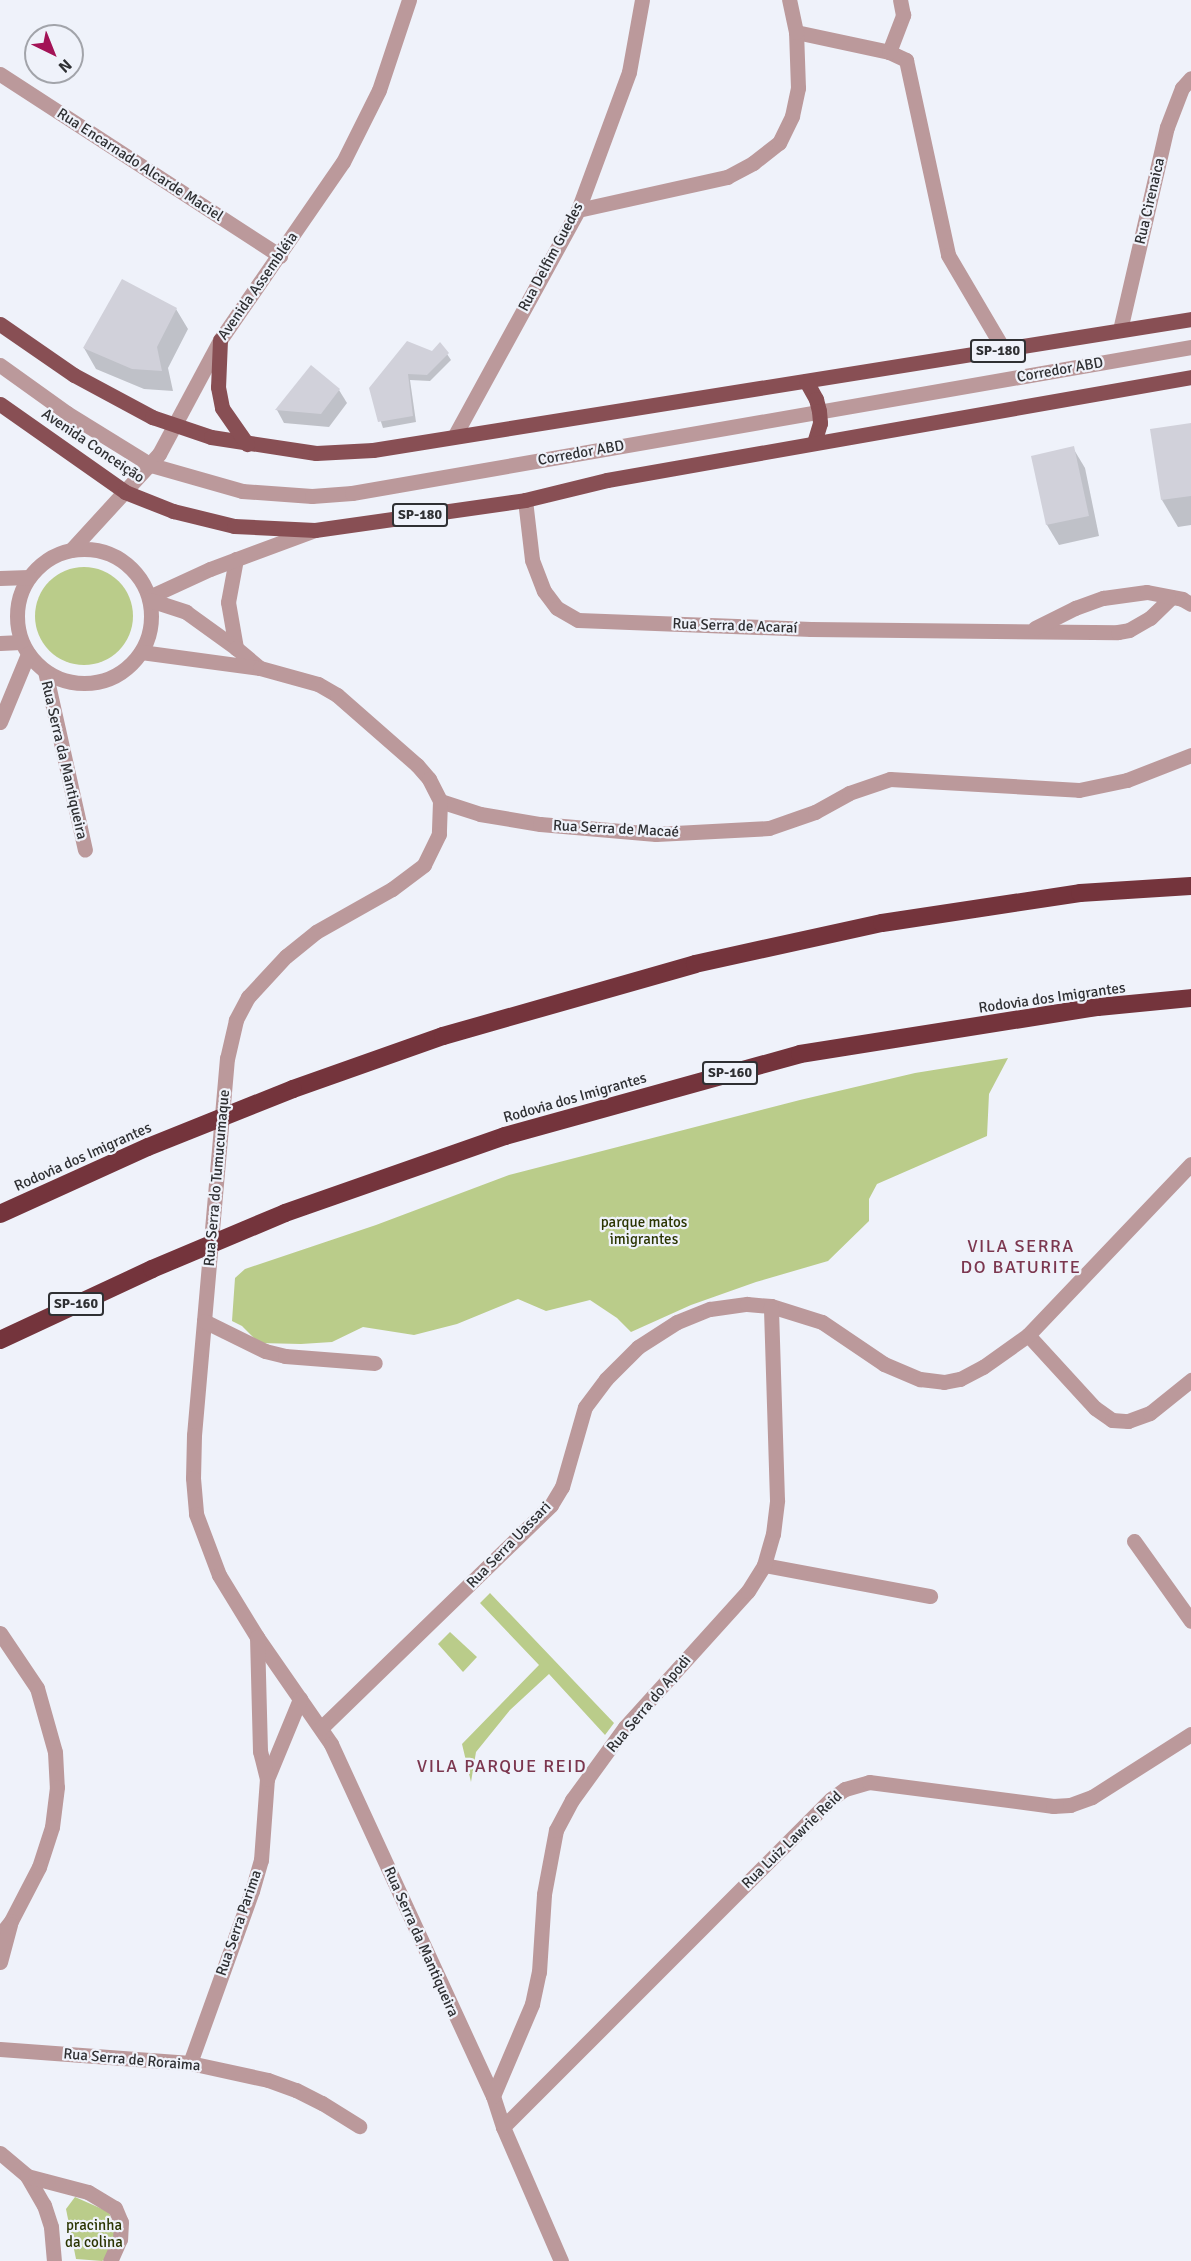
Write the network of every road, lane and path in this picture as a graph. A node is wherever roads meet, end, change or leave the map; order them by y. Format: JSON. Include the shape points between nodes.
{"nodes":[{"id":1,"x":410,"y":0,"type":"edge"},
{"id":2,"x":642,"y":0,"type":"edge"},
{"id":3,"x":789,"y":0,"type":"edge"},
{"id":4,"x":900,"y":0,"type":"edge"},
{"id":5,"x":796,"y":32,"type":"junction"},
{"id":6,"x":889,"y":52,"type":"junction"},
{"id":7,"x":0,"y":74,"type":"edge"},
{"id":8,"x":1191,"y":78,"type":"edge"},
{"id":9,"x":578,"y":210,"type":"junction"},
{"id":10,"x":280,"y":256,"type":"junction"},
{"id":11,"x":1191,"y":318,"type":"edge"},
{"id":12,"x":0,"y":324,"type":"edge"},
{"id":13,"x":1120,"y":330,"type":"junction"},
{"id":14,"x":220,"y":340,"type":"junction"},
{"id":15,"x":1191,"y":347,"type":"edge"},
{"id":16,"x":1004,"y":350,"type":"junction"},
{"id":17,"x":0,"y":365,"type":"edge"},
{"id":18,"x":1191,"y":377,"type":"edge"},
{"id":19,"x":806,"y":381,"type":"junction"},
{"id":20,"x":0,"y":404,"type":"edge"},
{"id":21,"x":819,"y":411,"type":"junction"},
{"id":22,"x":175,"y":426,"type":"junction"},
{"id":23,"x":455,"y":435,"type":"junction"},
{"id":24,"x":814,"y":443,"type":"junction"},
{"id":25,"x":247,"y":444,"type":"junction"},
{"id":26,"x":151,"y":465,"type":"junction"},
{"id":27,"x":125,"y":492,"type":"junction"},
{"id":28,"x":525,"y":500,"type":"junction"},
{"id":29,"x":315,"y":530,"type":"junction"},
{"id":30,"x":70,"y":550,"type":"junction"},
{"id":31,"x":236,"y":559,"type":"junction"},
{"id":32,"x":29,"y":577,"type":"junction"},
{"id":33,"x":0,"y":578,"type":"edge"},
{"id":34,"x":1172,"y":597,"type":"junction"},
{"id":35,"x":149,"y":599,"type":"junction"},
{"id":36,"x":1191,"y":604,"type":"edge"},
{"id":37,"x":1032,"y":629,"type":"junction"},
{"id":38,"x":0,"y":643,"type":"edge"},
{"id":39,"x":25,"y":648,"type":"junction"},
{"id":40,"x":236,"y":648,"type":"junction"},
{"id":41,"x":141,"y":652,"type":"junction"},
{"id":42,"x":260,"y":668,"type":"junction"},
{"id":43,"x":45,"y":671,"type":"junction"},
{"id":44,"x":0,"y":722,"type":"edge"},
{"id":45,"x":1191,"y":754,"type":"edge"},
{"id":46,"x":440,"y":801,"type":"junction"},
{"id":47,"x":84,"y":850,"type":"dead end"},
{"id":48,"x":1191,"y":886,"type":"edge"},
{"id":49,"x":1191,"y":998,"type":"edge"},
{"id":50,"x":1191,"y":1164,"type":"edge"},
{"id":51,"x":0,"y":1214,"type":"edge"},
{"id":52,"x":771,"y":1306,"type":"junction"},
{"id":53,"x":204,"y":1321,"type":"junction"},
{"id":54,"x":1028,"y":1335,"type":"junction"},
{"id":55,"x":0,"y":1340,"type":"edge"},
{"id":56,"x":375,"y":1363,"type":"dead end"},
{"id":57,"x":1191,"y":1380,"type":"edge"},
{"id":58,"x":1134,"y":1541,"type":"dead end"},
{"id":59,"x":764,"y":1565,"type":"junction"},
{"id":60,"x":930,"y":1596,"type":"dead end"},
{"id":61,"x":1191,"y":1621,"type":"edge"},
{"id":62,"x":0,"y":1633,"type":"edge"},
{"id":63,"x":257,"y":1636,"type":"junction"},
{"id":64,"x":300,"y":1699,"type":"junction"},
{"id":65,"x":321,"y":1728,"type":"junction"},
{"id":66,"x":1191,"y":1734,"type":"edge"},
{"id":67,"x":267,"y":1779,"type":"junction"},
{"id":68,"x":11,"y":1922,"type":"junction"},
{"id":69,"x":0,"y":1935,"type":"edge"},
{"id":70,"x":0,"y":1962,"type":"edge"},
{"id":71,"x":0,"y":2049,"type":"edge"},
{"id":72,"x":190,"y":2063,"type":"junction"},
{"id":73,"x":493,"y":2096,"type":"junction"},
{"id":74,"x":359,"y":2126,"type":"dead end"},
{"id":75,"x":503,"y":2127,"type":"junction"},
{"id":76,"x":0,"y":2153,"type":"edge"},
{"id":77,"x":27,"y":2176,"type":"junction"},
{"id":78,"x":54,"y":2261,"type":"edge"},
{"id":79,"x":110,"y":2261,"type":"edge"},
{"id":80,"x":561,"y":2261,"type":"edge"}],
"edges":[{"from":1,"to":10,"type":"street","name":"Avenida Assembléia","via":[[379,90],[343,162]]},
{"from":2,"to":9,"type":"street","name":"Rua Delfim Guedes","via":[[629,72]]},
{"from":3,"to":5,"type":"street"},
{"from":4,"to":6,"type":"street","via":[[903,15]]},
{"from":5,"to":6,"type":"street"},
{"from":5,"to":9,"type":"street","via":[[798,88],[792,116],[779,143],[727,177]]},
{"from":6,"to":16,"type":"street","via":[[900,55],[909,67],[948,255]]},
{"from":7,"to":10,"type":"street","name":"Rua Encarnado Alcarde Maciel"},
{"from":8,"to":13,"type":"street","name":"Rua Cirenaica","via":[[1182,88],[1167,127]]},
{"from":9,"to":23,"type":"street","name":"Rua Delfim Guedes"},
{"from":10,"to":14,"type":"street","name":"Avenida Assembléia"},
{"from":11,"to":13,"type":"main road","number":"SP-180"},
{"from":12,"to":22,"type":"main road","number":"SP-180","via":[[99,390]]},
{"from":13,"to":16,"type":"main road","number":"SP-180"},
{"from":14,"to":22,"type":"street","name":"Avenida Assembléia"},
{"from":14,"to":25,"type":"main road","via":[[218,387],[222,408]]},
{"from":15,"to":21,"type":"street","name":"Corredor ABD"},
{"from":16,"to":19,"type":"main road","number":"SP-180"},
{"from":17,"to":26,"type":"street","name":"Corredor ABD"},
{"from":18,"to":24,"type":"main road","number":"SP-180"},
{"from":19,"to":21,"type":"main road"},
{"from":19,"to":23,"type":"main road","number":"SP-180"},
{"from":20,"to":27,"type":"main road","name":"Avenida Conceição","number":"SP-180"},
{"from":21,"to":24,"type":"main road"},
{"from":21,"to":26,"type":"street","name":"Corredor ABD","via":[[364,491],[322,495],[242,491]]},
{"from":22,"to":25,"type":"main road","number":"SP-180"},
{"from":22,"to":26,"type":"street","name":"Avenida Assembléia"},
{"from":23,"to":25,"type":"main road","number":"SP-180","via":[[344,452],[316,453]]},
{"from":24,"to":28,"type":"main road","number":"SP-180","via":[[607,480]]},
{"from":26,"to":27,"type":"street","name":"Avenida Assembléia"},
{"from":27,"to":29,"type":"main road","name":"Avenida Conceição","number":"SP-180","via":[[172,511],[234,526]]},
{"from":27,"to":30,"type":"street","name":"Avenida Assembléia"},
{"from":28,"to":29,"type":"main road","name":"Avenida Conceição","number":"SP-180"},
{"from":28,"to":37,"type":"street","name":"Rua Serra de Acaraí","via":[[532,560],[544,591],[557,608],[578,620],[811,629]]},
{"from":29,"to":31,"type":"street"},
{"from":30,"to":32,"type":"street","via":[[55,555]]},
{"from":30,"to":35,"type":"street","via":[[91,549],[127,564],[141,579]]},
{"from":31,"to":35,"type":"street"},
{"from":31,"to":40,"type":"street","via":[[228,602]]},
{"from":32,"to":33,"type":"street"},
{"from":32,"to":39,"type":"street","via":[[19,597],[16,620]]},
{"from":34,"to":36,"type":"street","name":"Rua Serra de Acaraí"},
{"from":34,"to":37,"type":"street","name":"Rua Serra de Acaraí","via":[[1147,592],[1103,597]]},
{"from":34,"to":37,"type":"street","name":"Rua Serra de Acaraí","via":[[1150,618],[1129,630]]},
{"from":35,"to":40,"type":"street","via":[[186,612]]},
{"from":35,"to":41,"type":"street","via":[[152,618]]},
{"from":38,"to":39,"type":"street"},
{"from":39,"to":43,"type":"street"},
{"from":39,"to":44,"type":"street"},
{"from":40,"to":42,"type":"street"},
{"from":41,"to":42,"type":"street"},
{"from":41,"to":43,"type":"street","via":[[124,670],[101,681],[67,682]]},
{"from":42,"to":46,"type":"street","via":[[299,677],[337,695],[417,765]]},
{"from":43,"to":47,"type":"street","name":"Rua Serra da Mantiqueira"},
{"from":45,"to":46,"type":"street","name":"Rua Serra de Macaé","via":[[1127,780],[1079,790],[890,780],[768,828],[711,832],[656,834],[540,824],[480,814]]},
{"from":46,"to":53,"type":"street","name":"Rua Serra do Tumucumaque","via":[[440,834],[424,865],[392,889],[316,932],[248,997],[236,1020],[227,1058]]},
{"from":48,"to":51,"type":"highway","name":"Rodovia dos Imigrantes","bridge":true,"via":[[1080,893],[882,923],[695,964],[454,1033],[293,1089],[148,1147]]},
{"from":49,"to":55,"type":"highway","name":"Rodovia dos Imigrantes","number":"SP-160","bridge":true,"via":[[1098,1007],[800,1054],[506,1136],[285,1213]]},
{"from":50,"to":54,"type":"street","name":"Rua Serra Uassari"},
{"from":52,"to":54,"type":"street","name":"Rua Serra Uassari","via":[[822,1322],[884,1364],[920,1379],[944,1382],[960,1379],[982,1367]]},
{"from":52,"to":59,"type":"street","name":"Rua Serra do Apodi","via":[[777,1500]]},
{"from":52,"to":65,"type":"street","name":"Rua Serra Uassari","via":[[747,1304],[710,1309],[677,1322],[638,1347],[585,1407],[562,1487],[551,1504]]},
{"from":53,"to":56,"type":"street","via":[[265,1351],[285,1356]]},
{"from":53,"to":63,"type":"street","name":"Rua Serra do Tumucumaque","via":[[194,1435],[196,1514],[219,1575]]},
{"from":54,"to":57,"type":"street","via":[[1095,1408],[1112,1420],[1128,1421],[1150,1413]]},
{"from":58,"to":61,"type":"street"},
{"from":59,"to":60,"type":"street"},
{"from":59,"to":73,"type":"street","name":"Rua Serra do Apodi","via":[[747,1591],[626,1727],[572,1800],[556,1830],[544,1894],[539,1972],[532,2004]]},
{"from":62,"to":68,"type":"street","via":[[37,1688],[54,1752],[57,1786],[52,1827],[39,1867]]},
{"from":63,"to":64,"type":"street","name":"Rua Serra da Mantiqueira"},
{"from":63,"to":67,"type":"street","name":"Rua Serra Parima","via":[[260,1751]]},
{"from":64,"to":65,"type":"street","name":"Rua Serra da Mantiqueira"},
{"from":64,"to":67,"type":"street","name":"Rua Serra Parima"},
{"from":65,"to":73,"type":"street","name":"Rua Serra da Mantiqueira"},
{"from":66,"to":75,"type":"street","name":"Rua Luiz Lawrie Reid","via":[[1092,1797],[1070,1805],[869,1782],[845,1789]]},
{"from":67,"to":72,"type":"street","name":"Rua Serra Parima","via":[[265,1827],[255,1881]]},
{"from":68,"to":69,"type":"street"},
{"from":68,"to":70,"type":"street"},
{"from":71,"to":72,"type":"street","name":"Rua Serra de Roraima"},
{"from":72,"to":74,"type":"street","name":"Rua Serra de Roraima","via":[[268,2080],[322,2103]]},
{"from":73,"to":75,"type":"street","name":"Rua Serra da Mantiqueira"},
{"from":75,"to":80,"type":"street","name":"Rua Serra da Mantiqueira"},
{"from":76,"to":77,"type":"street"},
{"from":77,"to":78,"type":"street","via":[[44,2205],[51,2227]]},
{"from":77,"to":79,"type":"street","via":[[88,2192],[115,2208],[121,2222],[120,2239]]}]}
